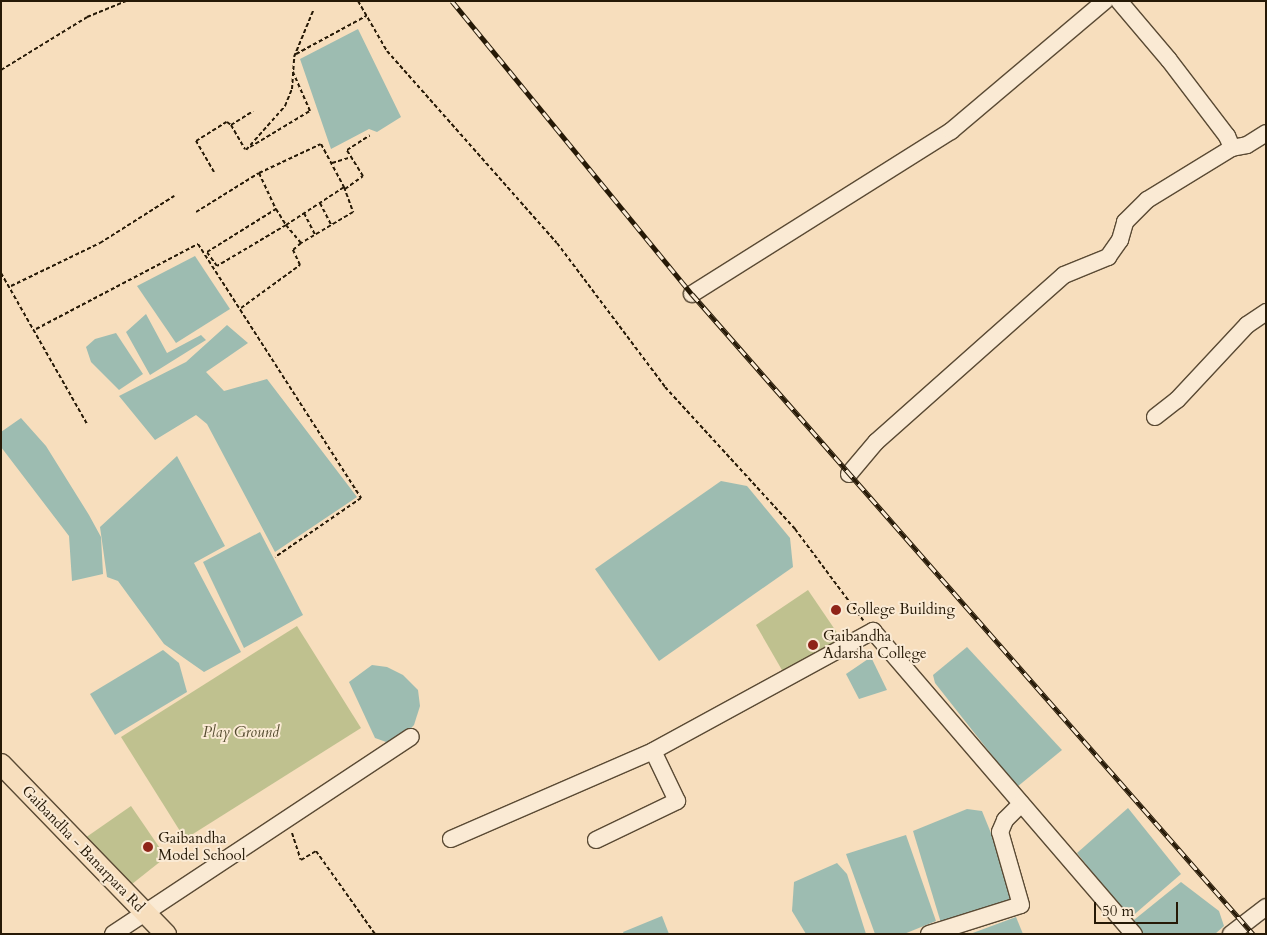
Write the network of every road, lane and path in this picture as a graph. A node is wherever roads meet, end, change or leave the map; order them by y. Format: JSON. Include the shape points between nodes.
{"nodes":[{"id":1,"x":126,"y":1,"type":"edge"},
{"id":2,"x":358,"y":1,"type":"edge"},
{"id":3,"x":1105,"y":1,"type":"edge"},
{"id":4,"x":1119,"y":1,"type":"edge"},
{"id":5,"x":313,"y":11,"type":"dead end"},
{"id":6,"x":366,"y":16,"type":"junction"},
{"id":7,"x":296,"y":54,"type":"junction"},
{"id":8,"x":1,"y":70,"type":"edge"},
{"id":9,"x":293,"y":71,"type":"junction"},
{"id":10,"x":253,"y":111,"type":"dead end"},
{"id":11,"x":232,"y":126,"type":"junction"},
{"id":12,"x":1266,"y":133,"type":"edge"},
{"id":13,"x":370,"y":135,"type":"dead end"},
{"id":14,"x":1232,"y":148,"type":"junction"},
{"id":15,"x":246,"y":150,"type":"junction"},
{"id":16,"x":352,"y":157,"type":"junction"},
{"id":17,"x":331,"y":163,"type":"junction"},
{"id":18,"x":214,"y":172,"type":"dead end"},
{"id":19,"x":259,"y":173,"type":"junction"},
{"id":20,"x":345,"y":188,"type":"junction"},
{"id":21,"x":174,"y":196,"type":"dead end"},
{"id":22,"x":320,"y":203,"type":"junction"},
{"id":23,"x":276,"y":209,"type":"junction"},
{"id":24,"x":196,"y":212,"type":"dead end"},
{"id":25,"x":304,"y":213,"type":"junction"},
{"id":26,"x":286,"y":224,"type":"junction"},
{"id":27,"x":331,"y":225,"type":"junction"},
{"id":28,"x":315,"y":235,"type":"junction"},
{"id":29,"x":301,"y":243,"type":"junction"},
{"id":30,"x":1,"y":273,"type":"edge"},
{"id":31,"x":11,"y":286,"type":"junction"},
{"id":32,"x":692,"y":294,"type":"dead end"},
{"id":33,"x":241,"y":308,"type":"junction"},
{"id":34,"x":1266,"y":312,"type":"edge"},
{"id":35,"x":36,"y":329,"type":"junction"},
{"id":36,"x":1154,"y":417,"type":"dead end"},
{"id":37,"x":87,"y":424,"type":"dead end"},
{"id":38,"x":849,"y":474,"type":"dead end"},
{"id":39,"x":275,"y":557,"type":"dead end"},
{"id":40,"x":873,"y":631,"type":"junction"},
{"id":41,"x":411,"y":737,"type":"dead end"},
{"id":42,"x":654,"y":751,"type":"junction"},
{"id":43,"x":1,"y":764,"type":"edge"},
{"id":44,"x":1020,"y":804,"type":"junction"},
{"id":45,"x":287,"y":819,"type":"junction"},
{"id":46,"x":451,"y":839,"type":"dead end"},
{"id":47,"x":596,"y":840,"type":"dead end"},
{"id":48,"x":1266,"y":908,"type":"edge"},
{"id":49,"x":145,"y":912,"type":"junction"},
{"id":50,"x":113,"y":934,"type":"edge"},
{"id":51,"x":120,"y":934,"type":"edge"},
{"id":52,"x":166,"y":934,"type":"edge"},
{"id":53,"x":375,"y":934,"type":"edge"},
{"id":54,"x":929,"y":934,"type":"edge"},
{"id":55,"x":1134,"y":934,"type":"edge"},
{"id":56,"x":1231,"y":934,"type":"edge"}],
"edges":[{"from":1,"to":8,"type":"path","via":[[87,17]]},
{"from":2,"to":6,"type":"path"},
{"from":3,"to":32,"type":"street","via":[[951,131]]},
{"from":4,"to":14,"type":"street","via":[[1169,60]]},
{"from":5,"to":7,"type":"path"},
{"from":6,"to":7,"type":"path"},
{"from":6,"to":40,"type":"path","via":[[387,51],[558,243],[665,387],[795,529]]},
{"from":7,"to":9,"type":"path"},
{"from":9,"to":15,"type":"path","via":[[292,90],[285,106]]},
{"from":9,"to":15,"type":"path","via":[[310,111]]},
{"from":10,"to":11,"type":"path"},
{"from":11,"to":15,"type":"path"},
{"from":11,"to":18,"type":"path","via":[[227,122],[196,141]]},
{"from":12,"to":14,"type":"street","via":[[1247,145]]},
{"from":13,"to":16,"type":"path","via":[[347,150]]},
{"from":14,"to":38,"type":"street","via":[[1147,200],[1125,222],[1120,240],[1108,257],[1064,275],[876,442]]},
{"from":16,"to":17,"type":"path"},
{"from":16,"to":20,"type":"path","via":[[363,176]]},
{"from":17,"to":19,"type":"path","via":[[321,144]]},
{"from":17,"to":20,"type":"path"},
{"from":19,"to":23,"type":"path"},
{"from":19,"to":24,"type":"path"},
{"from":20,"to":22,"type":"path"},
{"from":20,"to":27,"type":"path","via":[[354,212]]},
{"from":21,"to":31,"type":"path","via":[[100,243]]},
{"from":22,"to":25,"type":"path"},
{"from":22,"to":27,"type":"path"},
{"from":23,"to":26,"type":"path"},
{"from":23,"to":26,"type":"path","via":[[207,252],[217,266]]},
{"from":25,"to":26,"type":"path"},
{"from":25,"to":28,"type":"path"},
{"from":26,"to":29,"type":"path"},
{"from":27,"to":28,"type":"path"},
{"from":28,"to":29,"type":"path"},
{"from":29,"to":33,"type":"path","via":[[293,250],[300,266]]},
{"from":30,"to":31,"type":"path"},
{"from":31,"to":35,"type":"path"},
{"from":33,"to":35,"type":"path","via":[[198,244]]},
{"from":33,"to":39,"type":"path","via":[[361,498]]},
{"from":34,"to":36,"type":"street","via":[[1247,325],[1177,400]]},
{"from":35,"to":37,"type":"path"},
{"from":40,"to":42,"type":"street"},
{"from":40,"to":44,"type":"street"},
{"from":41,"to":45,"type":"street"},
{"from":42,"to":46,"type":"street"},
{"from":42,"to":47,"type":"street","via":[[677,801]]},
{"from":43,"to":49,"type":"main road","name":"Gaibandha - Banarpara Rd"},
{"from":44,"to":54,"type":"street","via":[[1005,820],[1000,832],[1021,905]]},
{"from":44,"to":55,"type":"street"},
{"from":45,"to":49,"type":"street"},
{"from":45,"to":53,"type":"path","via":[[302,860],[316,851]]},
{"from":48,"to":56,"type":"street"},
{"from":49,"to":50,"type":"street"},
{"from":49,"to":51,"type":"street"},
{"from":49,"to":52,"type":"main road","name":"Gaibandha - Banarpara Rd"}]}
